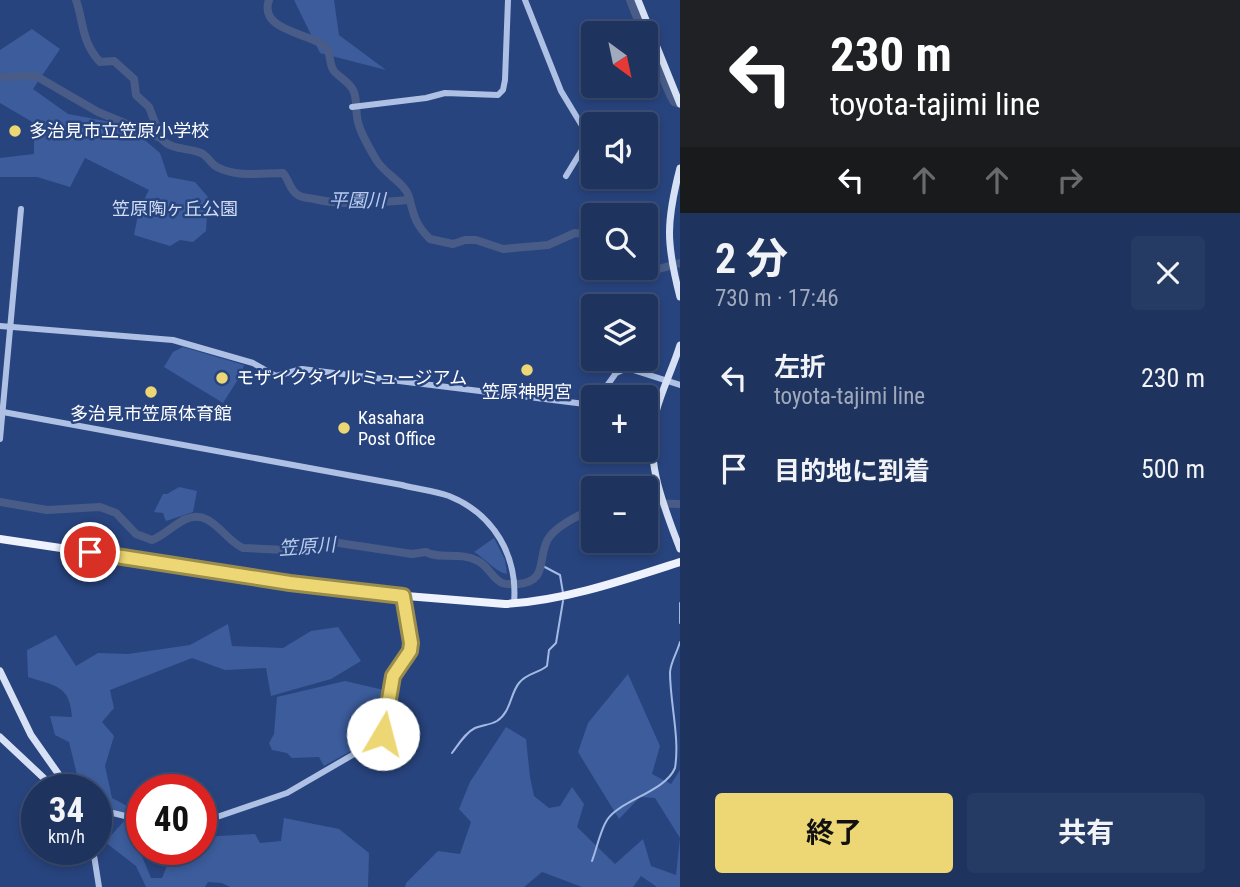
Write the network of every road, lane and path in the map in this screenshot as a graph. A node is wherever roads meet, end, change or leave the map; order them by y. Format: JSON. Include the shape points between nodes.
{"nodes":[{"id":1,"x":508,"y":0,"type":"edge"},
{"id":2,"x":525,"y":0,"type":"edge"},
{"id":3,"x":639,"y":0,"type":"edge"},
{"id":4,"x":679,"y":101,"type":"edge"},
{"id":5,"x":352,"y":107,"type":"dead end"},
{"id":6,"x":680,"y":168,"type":"edge"},
{"id":7,"x":566,"y":176,"type":"dead end"},
{"id":8,"x":676,"y":196,"type":"edge"},
{"id":9,"x":21,"y":209,"type":"dead end"},
{"id":10,"x":680,"y":297,"type":"edge"},
{"id":11,"x":0,"y":326,"type":"edge"},
{"id":12,"x":10,"y":327,"type":"junction"},
{"id":13,"x":680,"y":345,"type":"edge"},
{"id":14,"x":667,"y":380,"type":"junction"},
{"id":15,"x":608,"y":385,"type":"edge"},
{"id":16,"x":680,"y":385,"type":"edge"},
{"id":17,"x":581,"y":404,"type":"edge"},
{"id":18,"x":3,"y":412,"type":"junction"},
{"id":19,"x":0,"y":439,"type":"edge"},
{"id":20,"x":0,"y":539,"type":"edge"},
{"id":21,"x":680,"y":549,"type":"edge"},
{"id":22,"x":680,"y":562,"type":"edge"},
{"id":23,"x":403,"y":596,"type":"junction"},
{"id":24,"x":514,"y":603,"type":"junction"},
{"id":25,"x":0,"y":671,"type":"edge"},
{"id":26,"x":0,"y":737,"type":"edge"},
{"id":27,"x":39,"y":774,"type":"edge"},
{"id":28,"x":58,"y":774,"type":"edge"},
{"id":29,"x":217,"y":817,"type":"edge"},
{"id":30,"x":96,"y":865,"type":"edge"},
{"id":31,"x":99,"y":887,"type":"edge"}],
"edges":[{"from":1,"to":5,"type":"street","via":[[505,80],[498,95],[445,93]]},
{"from":2,"to":7,"type":"street","via":[[561,91],[587,134]]},
{"from":3,"to":4,"type":"main road"},
{"from":6,"to":8,"type":"main road"},
{"from":8,"to":10,"type":"main road","via":[[668,235]]},
{"from":9,"to":12,"type":"street"},
{"from":11,"to":12,"type":"street"},
{"from":12,"to":17,"type":"street","via":[[173,340],[253,363],[276,376],[302,369]]},
{"from":12,"to":18,"type":"street"},
{"from":13,"to":14,"type":"main road"},
{"from":14,"to":15,"type":"street","via":[[627,368]]},
{"from":14,"to":16,"type":"street"},
{"from":14,"to":21,"type":"main road","via":[[653,432],[654,477]]},
{"from":18,"to":19,"type":"street"},
{"from":18,"to":24,"type":"street","via":[[441,494],[468,506],[493,527],[514,575]]},
{"from":20,"to":23,"type":"main road"},
{"from":22,"to":24,"type":"main road","via":[[558,598]]},
{"from":23,"to":24,"type":"main road"},
{"from":23,"to":29,"type":"street","via":[[410,651],[393,676],[380,739],[287,793]]},
{"from":25,"to":28,"type":"main road","via":[[31,735]]},
{"from":26,"to":27,"type":"main road"},
{"from":30,"to":31,"type":"street"}]}
